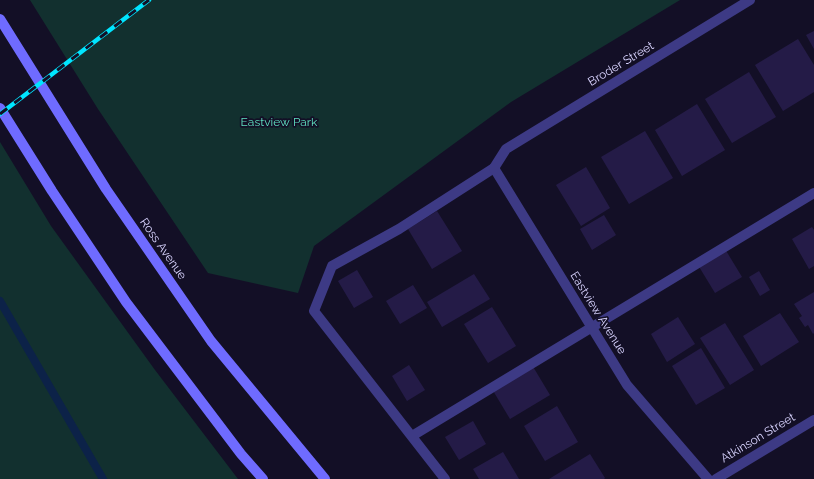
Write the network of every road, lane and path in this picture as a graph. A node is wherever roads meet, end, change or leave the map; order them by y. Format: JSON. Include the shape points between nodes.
{"nodes":[{"id":1,"x":750,"y":0,"type":"edge"},
{"id":2,"x":0,"y":19,"type":"edge"},
{"id":3,"x":0,"y":108,"type":"edge"},
{"id":4,"x":494,"y":168,"type":"junction"},
{"id":5,"x":814,"y":193,"type":"edge"},
{"id":6,"x":592,"y":328,"type":"junction"},
{"id":7,"x":814,"y":420,"type":"edge"},
{"id":8,"x":412,"y":436,"type":"junction"},
{"id":9,"x":262,"y":479,"type":"edge"},
{"id":10,"x":326,"y":479,"type":"edge"},
{"id":11,"x":445,"y":479,"type":"edge"},
{"id":12,"x":708,"y":479,"type":"edge"},
{"id":13,"x":716,"y":479,"type":"edge"}],
"edges":[{"from":1,"to":4,"type":"street","name":"Broder Street","via":[[506,150]]},
{"from":2,"to":10,"type":"main road","name":"Ross Avenue","via":[[106,189],[211,341]]},
{"from":3,"to":9,"type":"main road","via":[[126,302]]},
{"from":4,"to":6,"type":"street","name":"Eastview Avenue"},
{"from":4,"to":8,"type":"street","via":[[399,229],[332,266],[314,311]]},
{"from":5,"to":6,"type":"street"},
{"from":6,"to":8,"type":"street"},
{"from":6,"to":12,"type":"street","name":"Eastview Avenue","via":[[627,385]]},
{"from":7,"to":13,"type":"street","name":"Atkinson Street"},
{"from":8,"to":11,"type":"street"}]}
